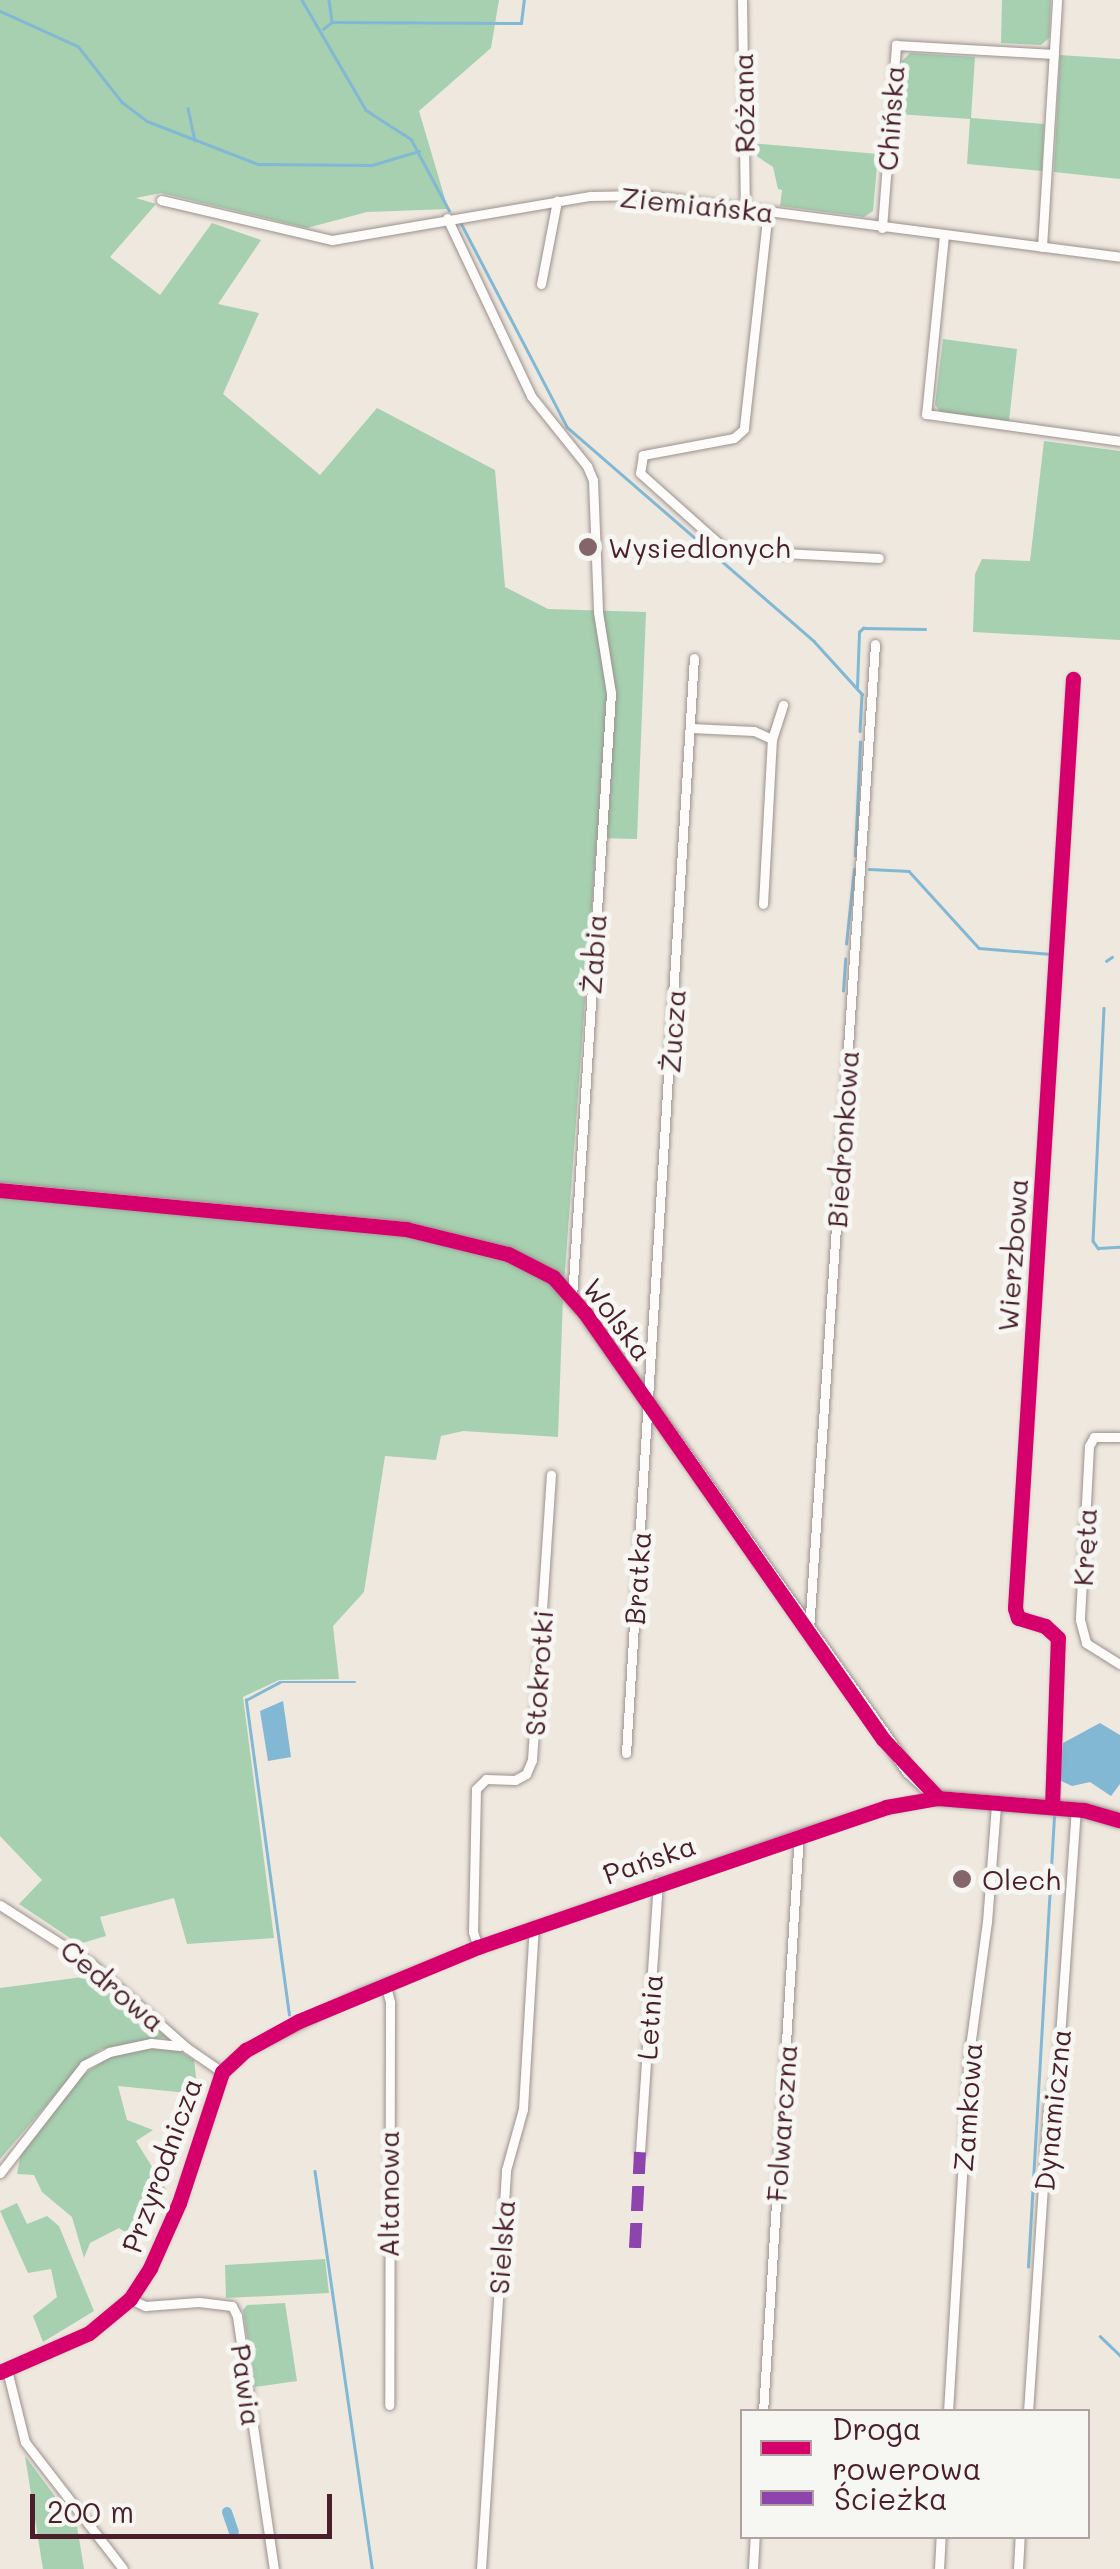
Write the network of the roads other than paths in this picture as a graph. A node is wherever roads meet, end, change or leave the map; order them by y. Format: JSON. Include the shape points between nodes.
{"nodes":[{"id":1,"x":742,"y":0,"type":"edge"},
{"id":2,"x":1057,"y":0,"type":"edge"},
{"id":3,"x":1054,"y":54,"type":"junction"},
{"id":4,"x":161,"y":200,"type":"dead end"},
{"id":5,"x":558,"y":201,"type":"junction"},
{"id":6,"x":746,"y":207,"type":"junction"},
{"id":7,"x":768,"y":210,"type":"junction"},
{"id":8,"x":446,"y":218,"type":"junction"},
{"id":9,"x":882,"y":228,"type":"junction"},
{"id":10,"x":944,"y":235,"type":"junction"},
{"id":11,"x":1042,"y":247,"type":"junction"},
{"id":12,"x":1120,"y":257,"type":"edge"},
{"id":13,"x":541,"y":284,"type":"dead end"},
{"id":14,"x":1120,"y":441,"type":"edge"},
{"id":15,"x":879,"y":558,"type":"dead end"},
{"id":16,"x":875,"y":644,"type":"dead end"},
{"id":17,"x":694,"y":658,"type":"dead end"},
{"id":18,"x":1073,"y":679,"type":"dead end"},
{"id":19,"x":783,"y":706,"type":"dead end"},
{"id":20,"x":691,"y":728,"type":"junction"},
{"id":21,"x":772,"y":739,"type":"junction"},
{"id":22,"x":763,"y":904,"type":"dead end"},
{"id":23,"x":0,"y":1190,"type":"edge"},
{"id":24,"x":572,"y":1297,"type":"junction"},
{"id":25,"x":648,"y":1404,"type":"junction"},
{"id":26,"x":1120,"y":1436,"type":"edge"},
{"id":27,"x":551,"y":1475,"type":"dead end"},
{"id":28,"x":809,"y":1633,"type":"junction"},
{"id":29,"x":1120,"y":1664,"type":"edge"},
{"id":30,"x":626,"y":1753,"type":"dead end"},
{"id":31,"x":938,"y":1798,"type":"junction"},
{"id":32,"x":996,"y":1804,"type":"junction"},
{"id":33,"x":1052,"y":1807,"type":"junction"},
{"id":34,"x":1076,"y":1809,"type":"junction"},
{"id":35,"x":1120,"y":1820,"type":"edge"},
{"id":36,"x":799,"y":1834,"type":"junction"},
{"id":37,"x":658,"y":1882,"type":"junction"},
{"id":38,"x":0,"y":1906,"type":"edge"},
{"id":39,"x":534,"y":1926,"type":"junction"},
{"id":40,"x":478,"y":1946,"type":"junction"},
{"id":41,"x":384,"y":1982,"type":"junction"},
{"id":42,"x":186,"y":2048,"type":"junction"},
{"id":43,"x":222,"y":2072,"type":"junction"},
{"id":44,"x":640,"y":2152,"type":"dead end"},
{"id":45,"x":0,"y":2173,"type":"edge"},
{"id":46,"x":130,"y":2299,"type":"junction"},
{"id":47,"x":3,"y":2371,"type":"edge"},
{"id":48,"x":389,"y":2405,"type":"dead end"},
{"id":49,"x":763,"y":2409,"type":"edge"},
{"id":50,"x":948,"y":2409,"type":"edge"},
{"id":51,"x":1028,"y":2409,"type":"edge"},
{"id":52,"x":756,"y":2539,"type":"edge"},
{"id":53,"x":941,"y":2539,"type":"edge"},
{"id":54,"x":1020,"y":2539,"type":"edge"},
{"id":55,"x":123,"y":2569,"type":"edge"},
{"id":56,"x":274,"y":2569,"type":"edge"},
{"id":57,"x":480,"y":2569,"type":"edge"},
{"id":58,"x":754,"y":2569,"type":"edge"},
{"id":59,"x":939,"y":2569,"type":"edge"},
{"id":60,"x":1018,"y":2569,"type":"edge"}],
"edges":[{"from":1,"to":6,"type":"street","name":"Różana"},
{"from":2,"to":3,"type":"street"},
{"from":3,"to":9,"type":"street","name":"Chińska","via":[[896,45]]},
{"from":3,"to":11,"type":"street"},
{"from":4,"to":8,"type":"street","name":"Ziemiańska","via":[[332,240]]},
{"from":5,"to":6,"type":"street","name":"Ziemiańska","via":[[644,195]]},
{"from":5,"to":8,"type":"street","name":"Ziemiańska"},
{"from":5,"to":13,"type":"street"},
{"from":6,"to":7,"type":"street","name":"Ziemiańska"},
{"from":7,"to":9,"type":"street","name":"Ziemiańska"},
{"from":7,"to":15,"type":"street","via":[[744,429],[734,438],[643,455],[640,473],[726,550]]},
{"from":8,"to":24,"type":"street","name":"Żabia","via":[[532,396],[593,480],[598,612],[611,693]]},
{"from":9,"to":10,"type":"street","name":"Ziemiańska"},
{"from":10,"to":11,"type":"street","name":"Ziemiańska"},
{"from":10,"to":14,"type":"street","via":[[926,414]]},
{"from":11,"to":12,"type":"street","name":"Ziemiańska"},
{"from":16,"to":28,"type":"street","name":"Biedronkowa"},
{"from":17,"to":20,"type":"street","name":"Żucza"},
{"from":18,"to":33,"type":"street","name":"Wierzbowa","via":[[1015,1608],[1018,1618],[1058,1638]]},
{"from":19,"to":21,"type":"street"},
{"from":20,"to":21,"type":"street","via":[[754,731]]},
{"from":20,"to":25,"type":"street","name":"Żucza"},
{"from":21,"to":22,"type":"street"},
{"from":23,"to":24,"type":"street","name":"Wolska","via":[[406,1229],[508,1254],[553,1276]]},
{"from":24,"to":25,"type":"street","name":"Wolska"},
{"from":25,"to":28,"type":"street","name":"Wolska"},
{"from":25,"to":30,"type":"street","name":"Bratka"},
{"from":26,"to":29,"type":"street","name":"Kręta","via":[[1094,1437],[1089,1446],[1080,1620],[1086,1643]]},
{"from":27,"to":40,"type":"street","name":"Stokrotki","via":[[532,1760],[515,1780],[486,1779],[476,1789]]},
{"from":28,"to":31,"type":"street","name":"Wolska","via":[[896,1756]]},
{"from":31,"to":32,"type":"street","name":"Pańska"},
{"from":31,"to":36,"type":"street","name":"Pańska"},
{"from":32,"to":33,"type":"street","name":"Pańska"},
{"from":32,"to":50,"type":"street","name":"Zamkowa","via":[[970,2047]]},
{"from":33,"to":34,"type":"street","name":"Pańska"},
{"from":34,"to":35,"type":"street","name":"Pańska"},
{"from":34,"to":51,"type":"street","name":"Dynamiczna"},
{"from":36,"to":37,"type":"street","name":"Pańska"},
{"from":36,"to":49,"type":"street","name":"Folwarczna"},
{"from":37,"to":39,"type":"street","name":"Pańska"},
{"from":37,"to":44,"type":"street","name":"Letnia"},
{"from":38,"to":42,"type":"street","name":"Cedrowa","via":[[92,1963]]},
{"from":39,"to":40,"type":"street","name":"Pańska"},
{"from":39,"to":57,"type":"street","name":"Sielska","via":[[523,2108],[506,2170]]},
{"from":40,"to":41,"type":"street","name":"Pańska"},
{"from":41,"to":43,"type":"street","name":"Pańska","via":[[271,2036]]},
{"from":41,"to":48,"type":"street","name":"Altanowa","via":[[390,2002]]},
{"from":42,"to":43,"type":"street","name":"Cedrowa"},
{"from":42,"to":45,"type":"street","via":[[151,2043],[109,2052],[84,2066]]},
{"from":43,"to":46,"type":"street","name":"Przyrodnicza","via":[[179,2203]]},
{"from":46,"to":47,"type":"street","name":"Przyrodnicza","via":[[90,2333]]},
{"from":46,"to":56,"type":"street","name":"Pawia","via":[[145,2306],[232,2306]]},
{"from":47,"to":55,"type":"street","via":[[24,2442]]},
{"from":52,"to":58,"type":"street"},
{"from":53,"to":59,"type":"street"},
{"from":54,"to":60,"type":"street"}]}
